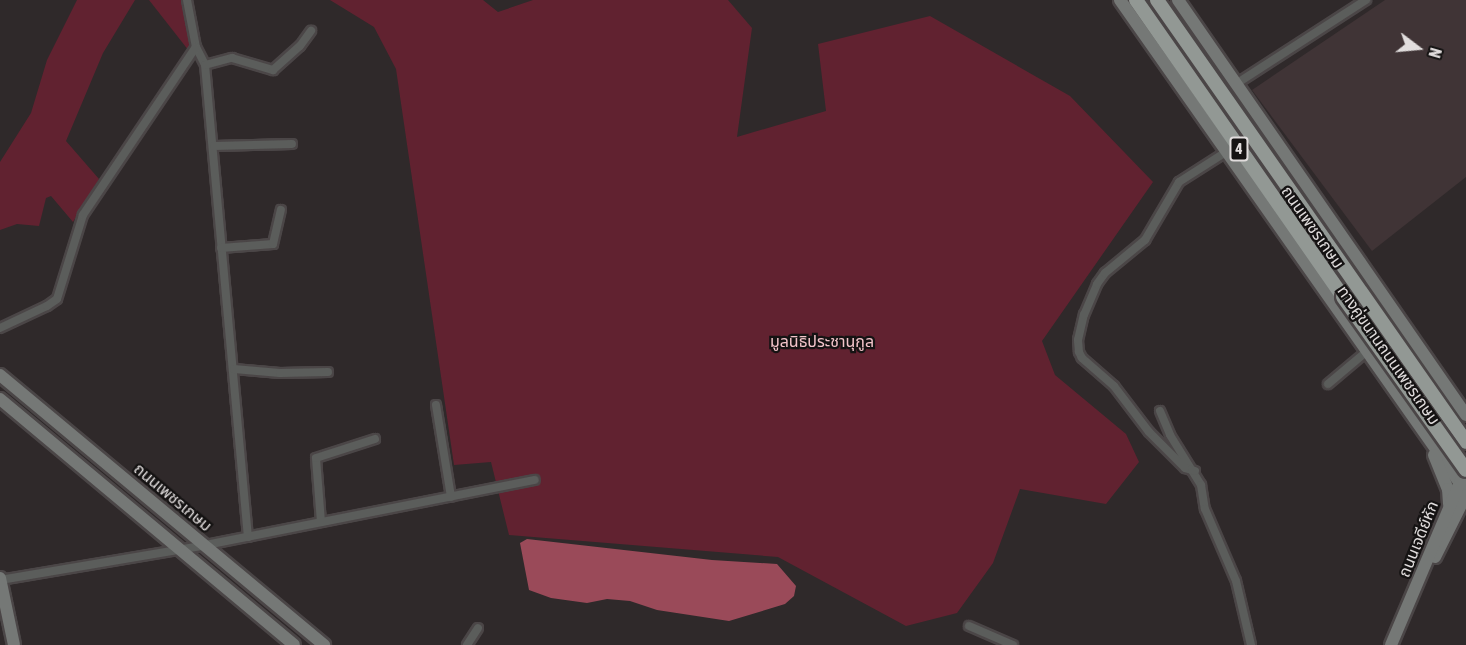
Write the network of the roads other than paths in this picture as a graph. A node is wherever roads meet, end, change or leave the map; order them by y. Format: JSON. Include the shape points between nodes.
{"nodes":[{"id":1,"x":187,"y":0,"type":"edge"},
{"id":2,"x":1120,"y":0,"type":"edge"},
{"id":3,"x":1136,"y":0,"type":"edge"},
{"id":4,"x":1157,"y":0,"type":"edge"},
{"id":5,"x":1178,"y":0,"type":"edge"},
{"id":6,"x":1366,"y":0,"type":"edge"},
{"id":7,"x":311,"y":31,"type":"dead end"},
{"id":8,"x":196,"y":47,"type":"junction"},
{"id":9,"x":205,"y":65,"type":"junction"},
{"id":10,"x":1236,"y":84,"type":"junction"},
{"id":11,"x":292,"y":144,"type":"dead end"},
{"id":12,"x":214,"y":146,"type":"junction"},
{"id":13,"x":1226,"y":152,"type":"junction"},
{"id":14,"x":281,"y":210,"type":"dead end"},
{"id":15,"x":221,"y":248,"type":"junction"},
{"id":16,"x":0,"y":328,"type":"edge"},
{"id":17,"x":1366,"y":352,"type":"junction"},
{"id":18,"x":234,"y":369,"type":"junction"},
{"id":19,"x":328,"y":372,"type":"dead end"},
{"id":20,"x":0,"y":375,"type":"edge"},
{"id":21,"x":1328,"y":384,"type":"dead end"},
{"id":22,"x":0,"y":399,"type":"edge"},
{"id":23,"x":1460,"y":401,"type":"edge"},
{"id":24,"x":436,"y":405,"type":"dead end"},
{"id":25,"x":1160,"y":411,"type":"dead end"},
{"id":26,"x":1466,"y":415,"type":"edge"},
{"id":27,"x":375,"y":439,"type":"dead end"},
{"id":28,"x":1466,"y":442,"type":"edge"},
{"id":29,"x":1433,"y":446,"type":"junction"},
{"id":30,"x":1195,"y":471,"type":"junction"},
{"id":31,"x":535,"y":480,"type":"dead end"},
{"id":32,"x":1465,"y":482,"type":"edge"},
{"id":33,"x":451,"y":497,"type":"junction"},
{"id":34,"x":1450,"y":505,"type":"junction"},
{"id":35,"x":1460,"y":517,"type":"edge"},
{"id":36,"x":321,"y":522,"type":"junction"},
{"id":37,"x":248,"y":537,"type":"junction"},
{"id":38,"x":206,"y":545,"type":"junction"},
{"id":39,"x":180,"y":548,"type":"junction"},
{"id":40,"x":0,"y":580,"type":"edge"},
{"id":41,"x":1407,"y":608,"type":"junction"},
{"id":42,"x":969,"y":626,"type":"dead end"},
{"id":43,"x":478,"y":628,"type":"dead end"},
{"id":44,"x":14,"y":645,"type":"edge"},
{"id":45,"x":294,"y":645,"type":"edge"},
{"id":46,"x":324,"y":645,"type":"edge"},
{"id":47,"x":467,"y":645,"type":"edge"},
{"id":48,"x":1014,"y":645,"type":"edge"},
{"id":49,"x":1251,"y":645,"type":"edge"},
{"id":50,"x":1391,"y":645,"type":"edge"}],
"edges":[{"from":1,"to":8,"type":"street"},
{"from":2,"to":13,"type":"main road","name":"ทางคู่ขนานถนนเพชรเกษม","number":"4"},
{"from":3,"to":32,"type":"highway","name":"ถนนเพชรเกษม","number":"4","bridge":true},
{"from":4,"to":28,"type":"highway","name":"ถนนเพชรเกษม","number":"4"},
{"from":5,"to":10,"type":"main road","name":"ทางคู่ขนานถนนเพชรเกษม","number":"4"},
{"from":6,"to":10,"type":"street"},
{"from":7,"to":9,"type":"street","via":[[273,70],[232,58]]},
{"from":8,"to":9,"type":"street"},
{"from":8,"to":16,"type":"street","via":[[84,215],[57,299]]},
{"from":9,"to":12,"type":"street"},
{"from":10,"to":23,"type":"main road","name":"ทางคู่ขนานถนนเพชรเกษม","number":"4"},
{"from":11,"to":12,"type":"street"},
{"from":12,"to":15,"type":"street"},
{"from":13,"to":17,"type":"main road","name":"ทางคู่ขนานถนนเพชรเกษม","number":"4"},
{"from":13,"to":30,"type":"street","via":[[1179,182],[1145,240],[1105,273],[1084,315],[1078,340],[1082,358],[1114,386],[1149,432],[1185,468]]},
{"from":14,"to":15,"type":"street","via":[[273,244]]},
{"from":15,"to":18,"type":"street"},
{"from":17,"to":21,"type":"street"},
{"from":17,"to":29,"type":"main road","name":"ทางคู่ขนานถนนเพชรเกษม","number":"4"},
{"from":18,"to":19,"type":"street"},
{"from":18,"to":37,"type":"street"},
{"from":20,"to":38,"type":"main road","name":"ถนนเพชรเกษม"},
{"from":22,"to":39,"type":"main road"},
{"from":23,"to":26,"type":"main road","name":"ทางคู่ขนานถนนเพชรเกษม","number":"4"},
{"from":24,"to":33,"type":"street"},
{"from":25,"to":30,"type":"street","via":[[1170,435]]},
{"from":27,"to":36,"type":"street","via":[[315,458]]},
{"from":29,"to":32,"type":"main road","name":"ทางคู่ขนานถนนเพชรเกษม","number":"4"},
{"from":29,"to":34,"type":"main road"},
{"from":30,"to":49,"type":"street","via":[[1205,509],[1236,581]]},
{"from":31,"to":33,"type":"street"},
{"from":32,"to":34,"type":"main road","name":"ถนนเจดีย์หัก"},
{"from":32,"to":35,"type":"main road","name":"ถนนเจดีย์หัก"},
{"from":33,"to":36,"type":"street"},
{"from":34,"to":41,"type":"main road","name":"ถนนเจดีย์หัก"},
{"from":35,"to":41,"type":"main road","name":"ถนนเจดีย์หัก"},
{"from":36,"to":37,"type":"street"},
{"from":37,"to":38,"type":"street"},
{"from":38,"to":39,"type":"street"},
{"from":38,"to":46,"type":"main road","name":"ถนนเพชรเกษม"},
{"from":39,"to":40,"type":"street"},
{"from":39,"to":45,"type":"main road"},
{"from":40,"to":44,"type":"main road"},
{"from":41,"to":50,"type":"main road","name":"ถนนเจดีย์หัก"},
{"from":42,"to":48,"type":"street"},
{"from":43,"to":47,"type":"street"}]}
